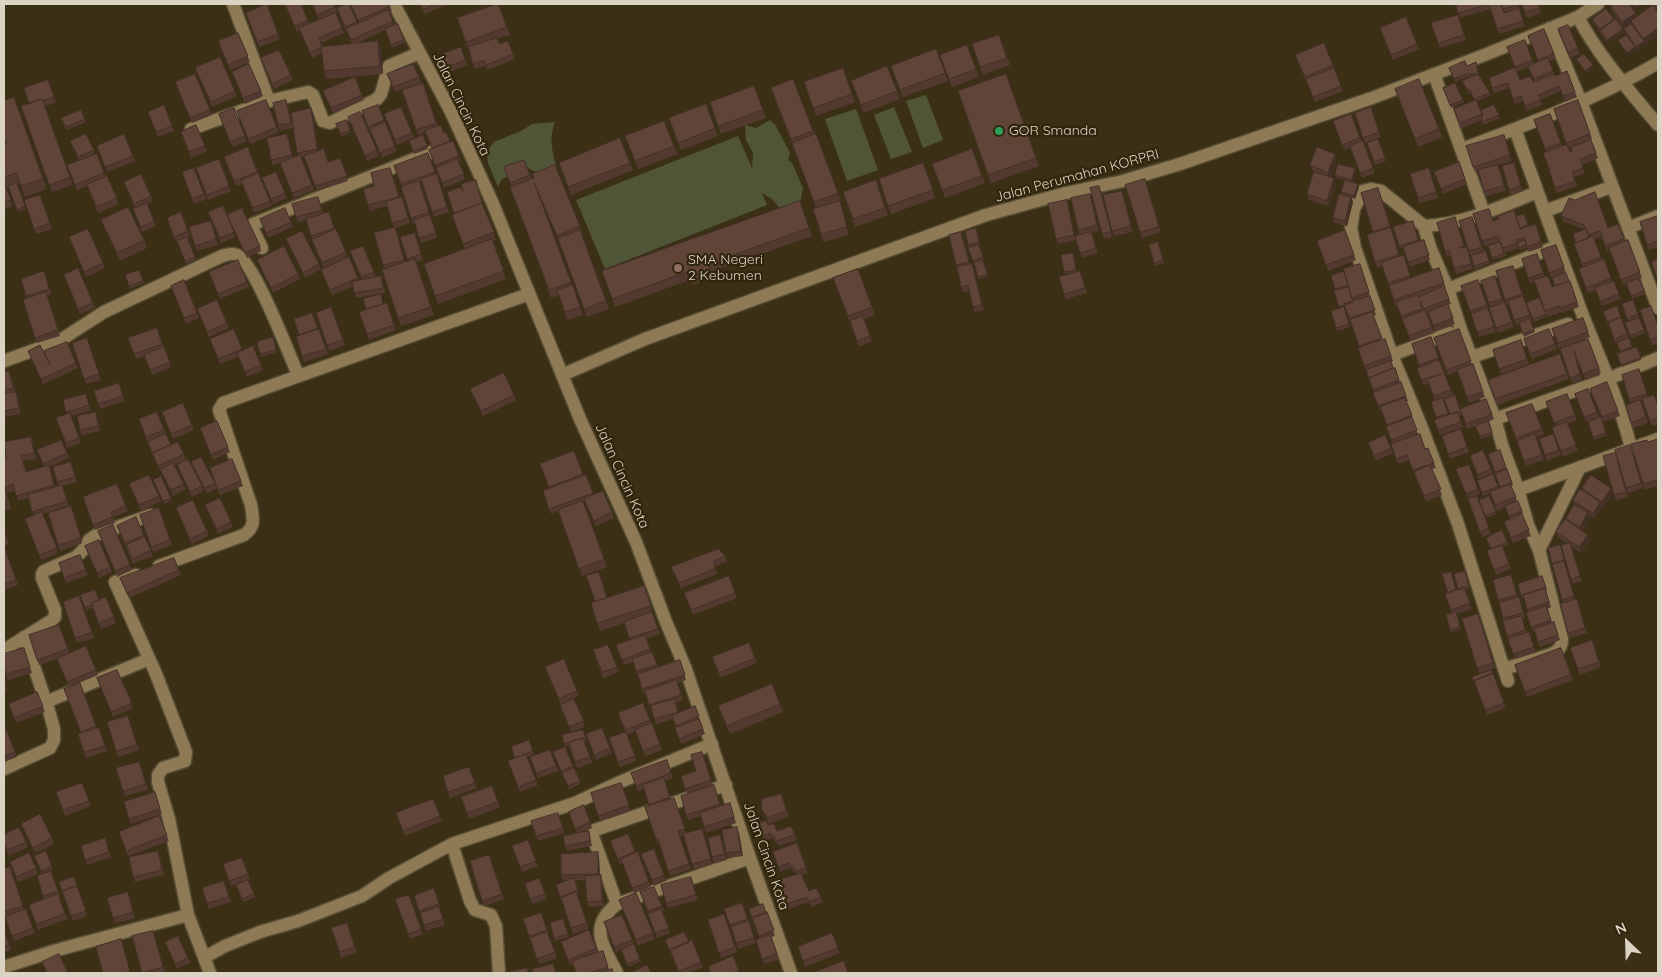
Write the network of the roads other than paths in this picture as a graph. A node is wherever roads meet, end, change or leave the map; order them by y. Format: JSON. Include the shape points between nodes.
{"nodes":[{"id":1,"x":233,"y":4,"type":"edge"},
{"id":2,"x":394,"y":4,"type":"edge"},
{"id":3,"x":1598,"y":4,"type":"edge"},
{"id":4,"x":1578,"y":17,"type":"junction"},
{"id":5,"x":1550,"y":28,"type":"junction"},
{"id":6,"x":419,"y":53,"type":"junction"},
{"id":7,"x":1658,"y":63,"type":"edge"},
{"id":8,"x":1434,"y":74,"type":"junction"},
{"id":9,"x":1623,"y":83,"type":"junction"},
{"id":10,"x":269,"y":102,"type":"junction"},
{"id":11,"x":1581,"y":102,"type":"junction"},
{"id":12,"x":1658,"y":125,"type":"edge"},
{"id":13,"x":191,"y":129,"type":"edge"},
{"id":14,"x":1515,"y":129,"type":"junction"},
{"id":15,"x":462,"y":140,"type":"junction"},
{"id":16,"x":1462,"y":149,"type":"junction"},
{"id":17,"x":1611,"y":187,"type":"junction"},
{"id":18,"x":1537,"y":192,"type":"junction"},
{"id":19,"x":1545,"y":211,"type":"junction"},
{"id":20,"x":1484,"y":213,"type":"junction"},
{"id":21,"x":1658,"y":216,"type":"edge"},
{"id":22,"x":1424,"y":226,"type":"junction"},
{"id":23,"x":1628,"y":228,"type":"junction"},
{"id":24,"x":1558,"y":246,"type":"junction"},
{"id":25,"x":262,"y":248,"type":"edge"},
{"id":26,"x":1448,"y":289,"type":"junction"},
{"id":27,"x":529,"y":294,"type":"junction"},
{"id":28,"x":1656,"y":295,"type":"edge"},
{"id":29,"x":1658,"y":308,"type":"edge"},
{"id":30,"x":1584,"y":318,"type":"junction"},
{"id":31,"x":1461,"y":330,"type":"junction"},
{"id":32,"x":1392,"y":355,"type":"junction"},
{"id":33,"x":1472,"y":357,"type":"junction"},
{"id":34,"x":1658,"y":358,"type":"edge"},
{"id":35,"x":4,"y":361,"type":"edge"},
{"id":36,"x":562,"y":374,"type":"junction"},
{"id":37,"x":298,"y":375,"type":"junction"},
{"id":38,"x":1608,"y":378,"type":"junction"},
{"id":39,"x":1495,"y":419,"type":"junction"},
{"id":40,"x":1658,"y":439,"type":"edge"},
{"id":41,"x":1631,"y":448,"type":"junction"},
{"id":42,"x":1580,"y":466,"type":"junction"},
{"id":43,"x":1518,"y":490,"type":"junction"},
{"id":44,"x":150,"y":515,"type":"edge"},
{"id":45,"x":1539,"y":550,"type":"junction"},
{"id":46,"x":24,"y":637,"type":"junction"},
{"id":47,"x":4,"y":650,"type":"edge"},
{"id":48,"x":150,"y":659,"type":"junction"},
{"id":49,"x":46,"y":702,"type":"junction"},
{"id":50,"x":712,"y":744,"type":"junction"},
{"id":51,"x":4,"y":769,"type":"edge"},
{"id":52,"x":726,"y":785,"type":"junction"},
{"id":53,"x":452,"y":844,"type":"junction"},
{"id":54,"x":750,"y":858,"type":"junction"},
{"id":55,"x":617,"y":904,"type":"junction"},
{"id":56,"x":188,"y":915,"type":"junction"},
{"id":57,"x":205,"y":957,"type":"junction"},
{"id":58,"x":4,"y":968,"type":"edge"},
{"id":59,"x":787,"y":972,"type":"edge"},
{"id":60,"x":210,"y":973,"type":"edge"},
{"id":61,"x":499,"y":973,"type":"edge"},
{"id":62,"x":617,"y":973,"type":"edge"}],
"edges":[{"from":1,"to":10,"type":"street"},
{"from":2,"to":6,"type":"street","name":"Jalan Cincin Kota"},
{"from":3,"to":4,"type":"street","name":"Jalan Perumahan KORPRI"},
{"from":4,"to":5,"type":"street","name":"Jalan Perumahan KORPRI"},
{"from":4,"to":9,"type":"street"},
{"from":5,"to":8,"type":"street","name":"Jalan Perumahan KORPRI"},
{"from":5,"to":11,"type":"street"},
{"from":6,"to":10,"type":"street","via":[[389,66],[377,99],[330,123],[322,122],[310,93]]},
{"from":6,"to":15,"type":"street","name":"Jalan Cincin Kota","via":[[451,112]]},
{"from":7,"to":9,"type":"street"},
{"from":8,"to":16,"type":"street"},
{"from":8,"to":36,"type":"street","name":"Jalan Perumahan KORPRI","via":[[1180,164],[977,218],[645,339]]},
{"from":9,"to":11,"type":"street"},
{"from":9,"to":12,"type":"street"},
{"from":10,"to":13,"type":"street"},
{"from":11,"to":14,"type":"street"},
{"from":11,"to":17,"type":"street"},
{"from":14,"to":16,"type":"street"},
{"from":14,"to":18,"type":"street"},
{"from":15,"to":25,"type":"street","via":[[253,224]]},
{"from":15,"to":27,"type":"street","name":"Jalan Cincin Kota","via":[[496,211]]},
{"from":16,"to":20,"type":"street"},
{"from":17,"to":19,"type":"street"},
{"from":17,"to":23,"type":"street"},
{"from":18,"to":19,"type":"street"},
{"from":18,"to":20,"type":"street"},
{"from":19,"to":24,"type":"street"},
{"from":20,"to":22,"type":"street"},
{"from":21,"to":23,"type":"street"},
{"from":22,"to":26,"type":"street"},
{"from":22,"to":32,"type":"street","via":[[1381,191],[1370,188],[1363,191],[1354,209],[1351,228],[1355,248]]},
{"from":23,"to":28,"type":"street"},
{"from":24,"to":26,"type":"street"},
{"from":24,"to":30,"type":"street"},
{"from":26,"to":31,"type":"street"},
{"from":27,"to":36,"type":"street","name":"Jalan Cincin Kota"},
{"from":27,"to":37,"type":"street"},
{"from":28,"to":29,"type":"street"},
{"from":30,"to":33,"type":"street"},
{"from":30,"to":38,"type":"street"},
{"from":31,"to":32,"type":"street"},
{"from":31,"to":33,"type":"street"},
{"from":32,"to":45,"type":"street","via":[[1458,524],[1506,675],[1552,654],[1562,645]]},
{"from":33,"to":39,"type":"street"},
{"from":34,"to":38,"type":"street"},
{"from":35,"to":37,"type":"street","via":[[59,340],[104,312],[232,253],[239,255],[246,264],[263,294]]},
{"from":36,"to":50,"type":"street","name":"Jalan Cincin Kota","via":[[636,542]]},
{"from":37,"to":48,"type":"street","via":[[223,404],[220,408],[251,505],[254,521],[251,530],[115,582]]},
{"from":38,"to":39,"type":"street"},
{"from":38,"to":41,"type":"street"},
{"from":39,"to":43,"type":"street"},
{"from":40,"to":41,"type":"street"},
{"from":41,"to":42,"type":"street"},
{"from":42,"to":43,"type":"street"},
{"from":42,"to":45,"type":"street"},
{"from":43,"to":45,"type":"street"},
{"from":44,"to":46,"type":"street","via":[[98,534],[76,557],[44,571],[42,578],[55,617]]},
{"from":46,"to":47,"type":"street"},
{"from":46,"to":49,"type":"street"},
{"from":48,"to":49,"type":"street"},
{"from":48,"to":56,"type":"street","via":[[186,752],[185,761],[163,768],[158,782],[169,819]]},
{"from":49,"to":51,"type":"street","via":[[54,729],[53,744]]},
{"from":50,"to":52,"type":"street","name":"Jalan Cincin Kota"},
{"from":50,"to":53,"type":"street","via":[[575,803]]},
{"from":52,"to":54,"type":"street","name":"Jalan Cincin Kota"},
{"from":52,"to":55,"type":"street","via":[[595,830],[594,838]]},
{"from":53,"to":57,"type":"street","via":[[362,896],[260,932]]},
{"from":53,"to":61,"type":"street","via":[[470,901],[476,910],[491,915],[496,926]]},
{"from":54,"to":55,"type":"street"},
{"from":54,"to":59,"type":"street","name":"Jalan Cincin Kota"},
{"from":55,"to":62,"type":"street","via":[[609,910],[599,932]]},
{"from":56,"to":57,"type":"street"},
{"from":56,"to":58,"type":"street","via":[[56,950]]},
{"from":57,"to":60,"type":"street"}]}
